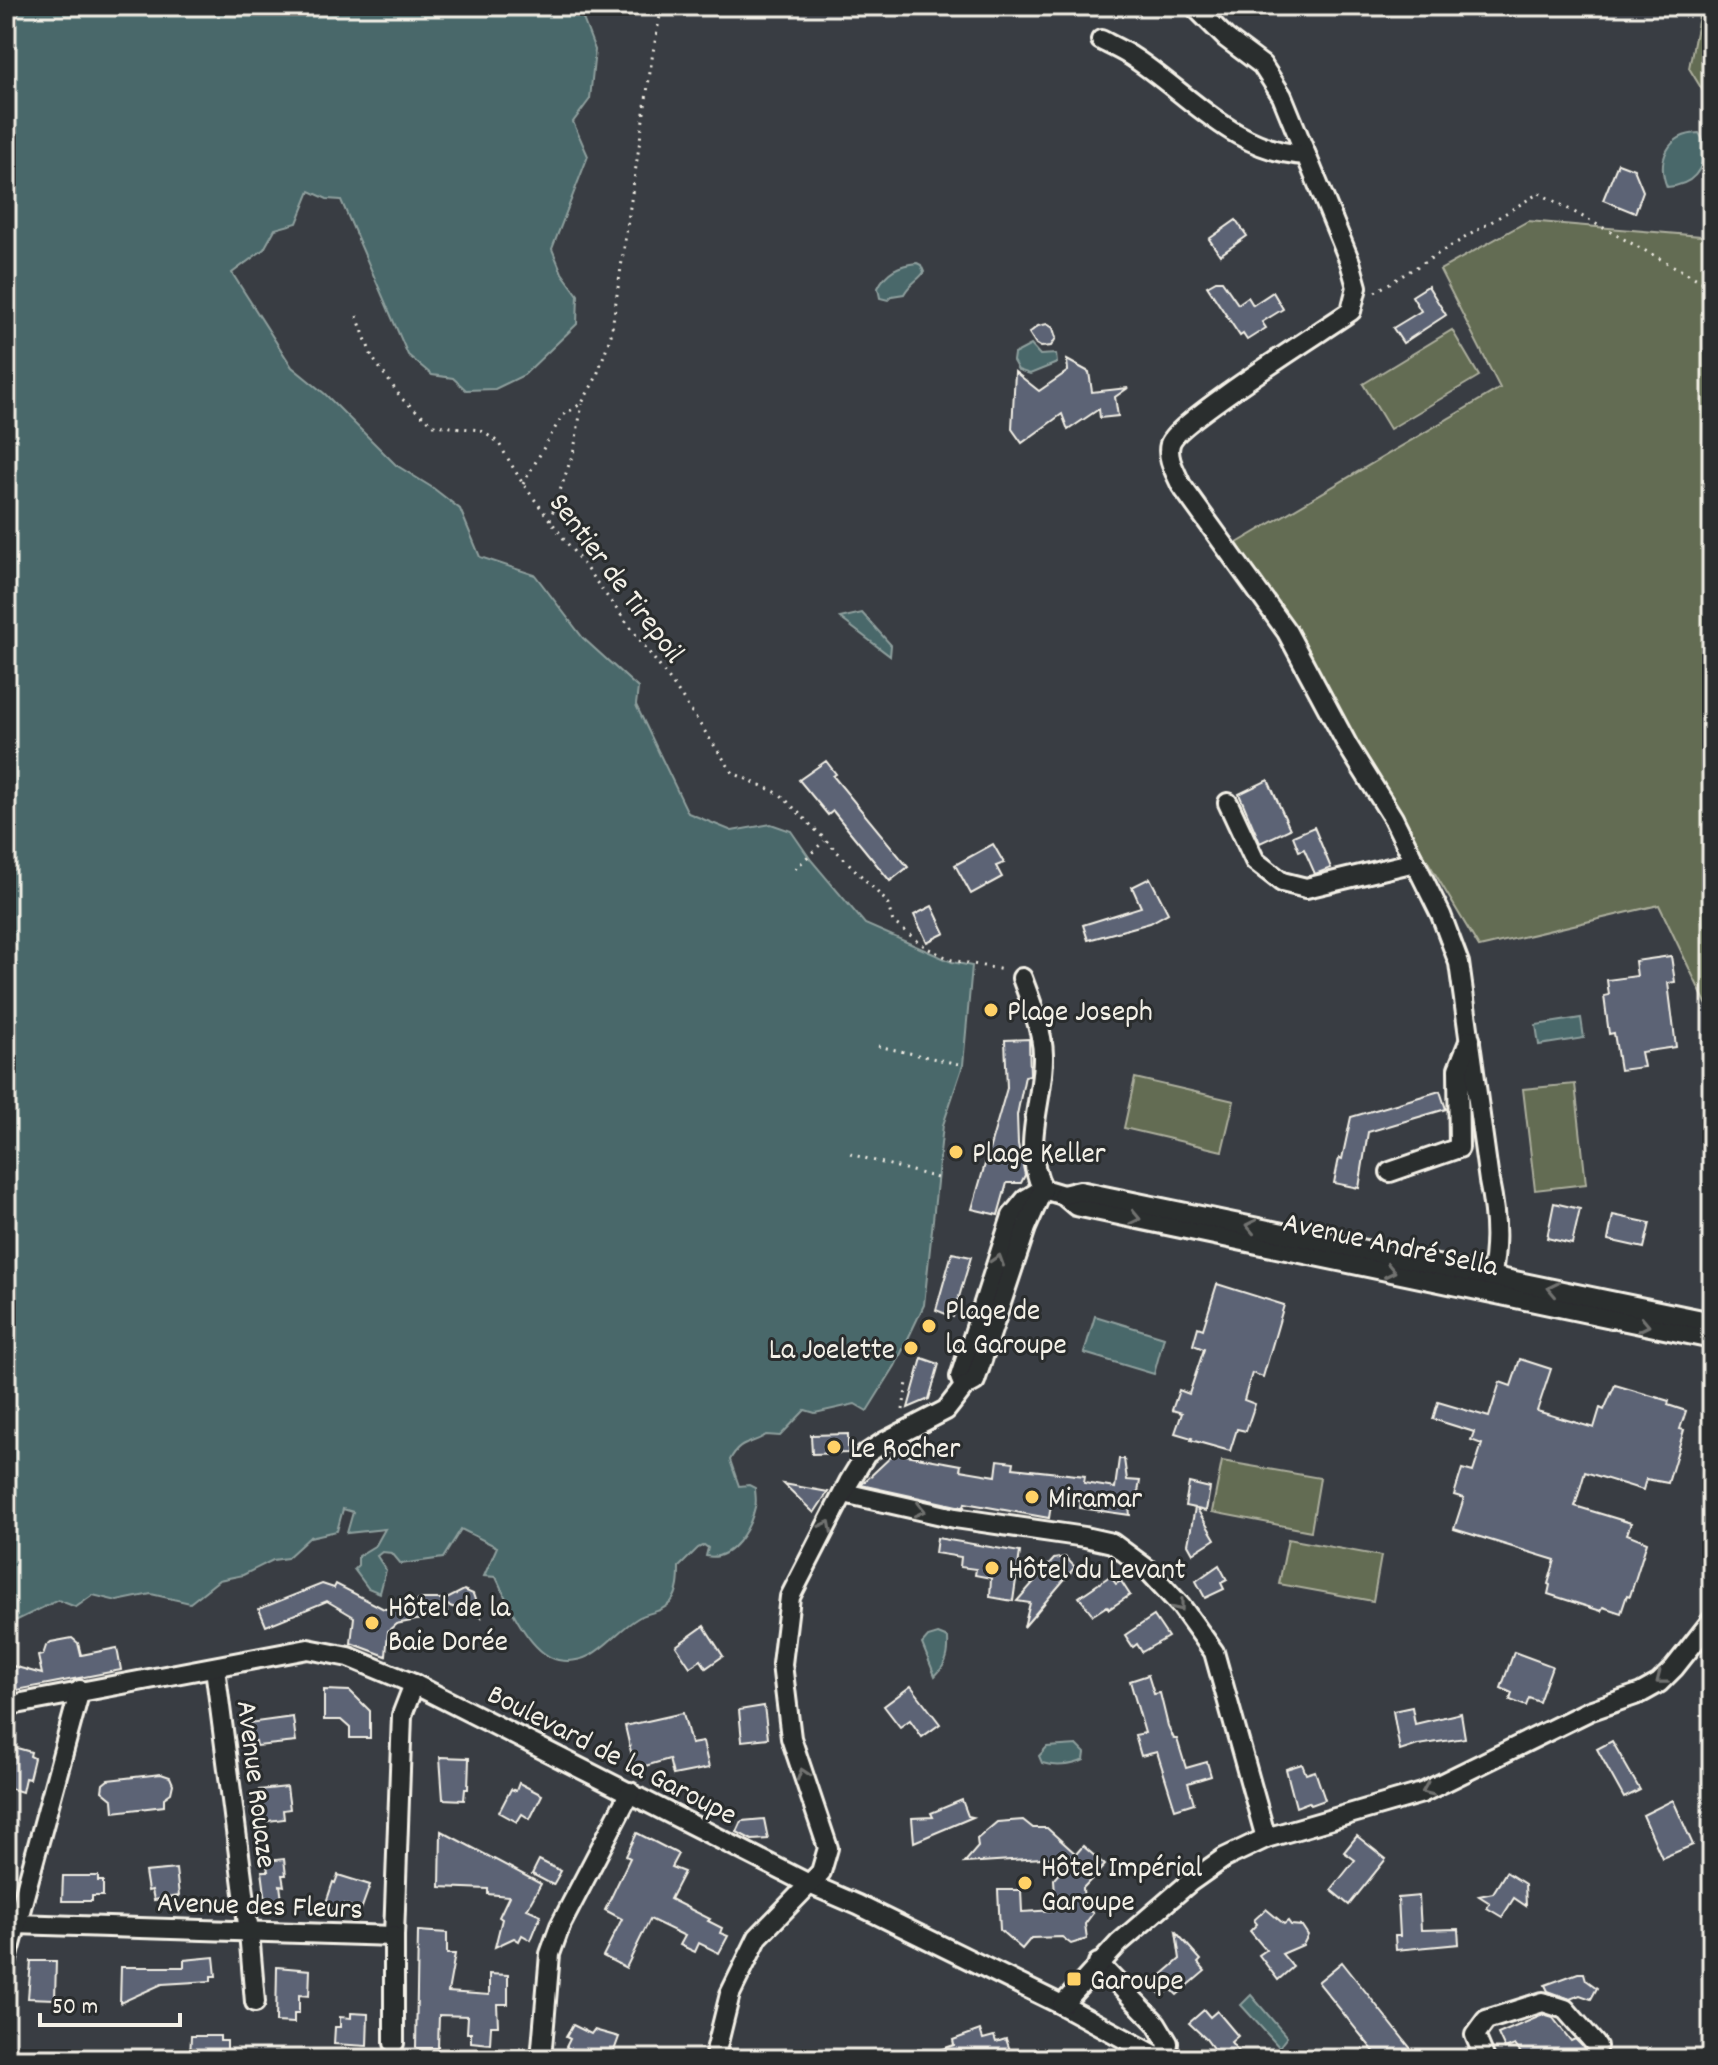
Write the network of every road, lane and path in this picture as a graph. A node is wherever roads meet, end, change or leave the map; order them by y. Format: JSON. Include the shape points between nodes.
{"nodes":[{"id":1,"x":662,"y":6,"type":"edge"},
{"id":2,"x":1194,"y":6,"type":"edge"},
{"id":3,"x":1712,"y":20,"type":"edge"},
{"id":4,"x":1101,"y":40,"type":"dead end"},
{"id":5,"x":1712,"y":69,"type":"edge"},
{"id":6,"x":1306,"y":155,"type":"junction"},
{"id":7,"x":1712,"y":287,"type":"edge"},
{"id":8,"x":1351,"y":311,"type":"junction"},
{"id":9,"x":357,"y":316,"type":"dead end"},
{"id":10,"x":582,"y":403,"type":"junction"},
{"id":11,"x":523,"y":484,"type":"junction"},
{"id":12,"x":550,"y":520,"type":"junction"},
{"id":13,"x":1228,"y":803,"type":"dead end"},
{"id":14,"x":825,"y":840,"type":"junction"},
{"id":15,"x":1415,"y":862,"type":"junction"},
{"id":16,"x":795,"y":869,"type":"dead end"},
{"id":17,"x":1022,"y":978,"type":"joint"},
{"id":18,"x":1471,"y":1036,"type":"junction"},
{"id":19,"x":878,"y":1046,"type":"dead end"},
{"id":20,"x":963,"y":1065,"type":"dead end"},
{"id":21,"x":850,"y":1154,"type":"dead end"},
{"id":22,"x":1390,"y":1172,"type":"dead end"},
{"id":23,"x":937,"y":1178,"type":"dead end"},
{"id":24,"x":1043,"y":1189,"type":"junction"},
{"id":25,"x":1491,"y":1284,"type":"junction"},
{"id":26,"x":1712,"y":1322,"type":"edge"},
{"id":27,"x":1712,"y":1339,"type":"edge"},
{"id":28,"x":844,"y":1493,"type":"junction"},
{"id":29,"x":1712,"y":1620,"type":"edge"},
{"id":30,"x":215,"y":1668,"type":"junction"},
{"id":31,"x":414,"y":1684,"type":"junction"},
{"id":32,"x":80,"y":1690,"type":"junction"},
{"id":33,"x":6,"y":1706,"type":"edge"},
{"id":34,"x":630,"y":1792,"type":"junction"},
{"id":35,"x":1266,"y":1838,"type":"junction"},
{"id":36,"x":807,"y":1883,"type":"junction"},
{"id":37,"x":15,"y":1924,"type":"junction"},
{"id":38,"x":249,"y":1932,"type":"junction"},
{"id":39,"x":394,"y":1936,"type":"junction"},
{"id":40,"x":6,"y":1963,"type":"edge"},
{"id":41,"x":1098,"y":1963,"type":"junction"},
{"id":42,"x":255,"y":2002,"type":"dead end"},
{"id":43,"x":1062,"y":2005,"type":"junction"},
{"id":44,"x":394,"y":2043,"type":"dead end"},
{"id":45,"x":1597,"y":2046,"type":"dead end"},
{"id":46,"x":541,"y":2059,"type":"edge"},
{"id":47,"x":714,"y":2059,"type":"edge"},
{"id":48,"x":1164,"y":2059,"type":"edge"},
{"id":49,"x":1485,"y":2059,"type":"edge"}],
"edges":[{"from":1,"to":10,"type":"path","name":"Sentier de Tirepoil","via":[[611,335]]},
{"from":2,"to":6,"type":"street","via":[[1262,65],[1282,96]]},
{"from":3,"to":5,"type":"path","via":[[1701,47]]},
{"from":4,"to":6,"type":"street","via":[[1134,57],[1254,144]]},
{"from":6,"to":8,"type":"street","via":[[1350,262],[1357,287]]},
{"from":7,"to":8,"type":"path","via":[[1539,193]]},
{"from":8,"to":15,"type":"street","via":[[1177,431],[1170,461],[1181,485],[1287,632]]},
{"from":9,"to":11,"type":"path","via":[[372,357],[402,399],[434,425],[480,430],[498,442]]},
{"from":10,"to":11,"type":"path","name":"Sentier de Tirepoil","via":[[562,416]]},
{"from":10,"to":12,"type":"path","via":[[574,450]]},
{"from":11,"to":12,"type":"path","name":"Sentier de Tirepoil"},
{"from":12,"to":14,"type":"path","name":"Sentier de Tirepoil","via":[[733,773],[780,794]]},
{"from":13,"to":15,"type":"street","via":[[1255,861],[1282,882],[1306,888]]},
{"from":14,"to":16,"type":"path"},
{"from":14,"to":17,"type":"path","name":"Sentier de Tirepoil","via":[[887,902],[893,922],[927,948]]},
{"from":15,"to":18,"type":"street","via":[[1459,963]]},
{"from":17,"to":24,"type":"street","via":[[1043,1054],[1031,1144]]},
{"from":18,"to":22,"type":"street","via":[[1458,1069],[1459,1148]]},
{"from":18,"to":25,"type":"street","via":[[1496,1215]]},
{"from":19,"to":20,"type":"path"},
{"from":21,"to":23,"type":"path"},
{"from":24,"to":25,"type":"street","name":"Avenue André Sella","via":[[1076,1206]]},
{"from":28,"to":24,"type":"street","one_way":true,"via":[[871,1449],[946,1410],[964,1387],[960,1377],[1012,1216]]},
{"from":26,"to":25,"type":"street","name":"Avenue André Sella","one_way":true},
{"from":25,"to":27,"type":"street","name":"Avenue André Sella","one_way":true},
{"from":28,"to":35,"type":"street","one_way":true,"via":[[955,1518],[1112,1543],[1146,1568],[1214,1652]]},
{"from":36,"to":28,"type":"street","one_way":true,"via":[[821,1872],[828,1848],[791,1738],[782,1664],[790,1597]]},
{"from":29,"to":35,"type":"street","one_way":true,"via":[[1674,1668],[1641,1693],[1589,1711],[1422,1793]]},
{"from":30,"to":31,"type":"street","name":"Boulevard de la Garoupe","via":[[308,1649],[349,1657]]},
{"from":30,"to":32,"type":"street","name":"Boulevard de la Garoupe"},
{"from":30,"to":38,"type":"street","name":"Avenue Rouaze"},
{"from":31,"to":34,"type":"street","name":"Boulevard de la Garoupe"},
{"from":31,"to":39,"type":"street","name":"Avenue des Fleurs","via":[[402,1715]]},
{"from":32,"to":33,"type":"street","name":"Boulevard de la Garoupe"},
{"from":32,"to":37,"type":"street"},
{"from":34,"to":36,"type":"street","name":"Boulevard de la Garoupe"},
{"from":34,"to":46,"type":"street","via":[[550,1954]]},
{"from":35,"to":41,"type":"street","via":[[1190,1882]]},
{"from":36,"to":43,"type":"street","name":"Boulevard de la Garoupe"},
{"from":36,"to":47,"type":"street","via":[[758,1937],[730,1994]]},
{"from":37,"to":38,"type":"street","name":"Avenue des Fleurs"},
{"from":37,"to":40,"type":"street"},
{"from":38,"to":39,"type":"street","name":"Avenue des Fleurs"},
{"from":38,"to":42,"type":"street","name":"Avenue Rouaze"},
{"from":39,"to":44,"type":"street"},
{"from":41,"to":43,"type":"street"},
{"from":41,"to":48,"type":"street","via":[[1156,2023],[1168,2043]]},
{"from":43,"to":48,"type":"street","name":"Boulevard de la Garoupe"},
{"from":45,"to":49,"type":"street","via":[[1565,2009],[1543,2002],[1486,2020],[1475,2035]]}]}
